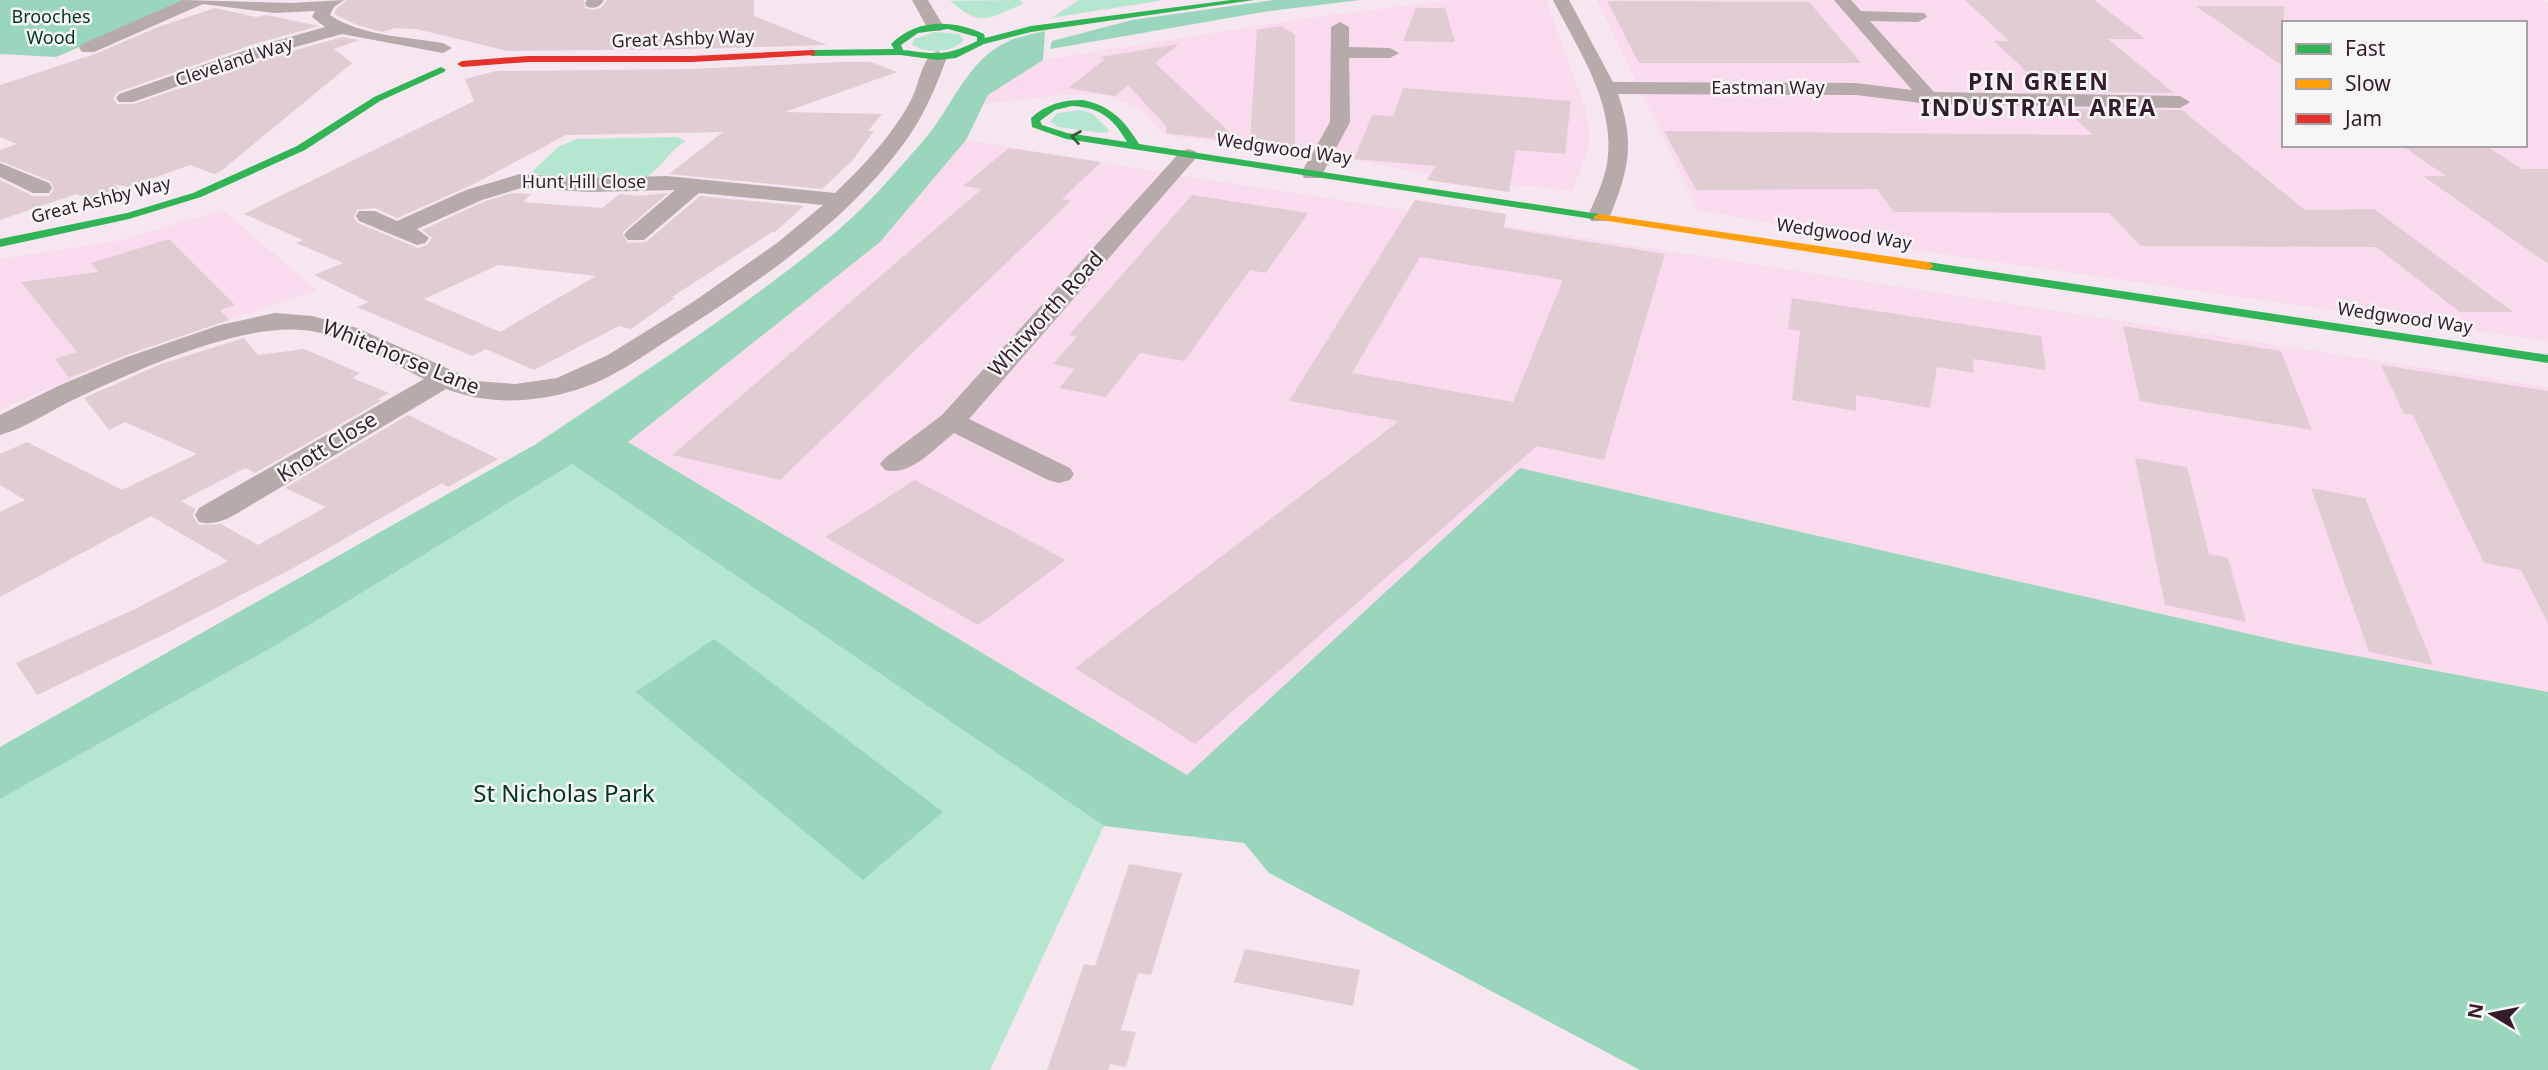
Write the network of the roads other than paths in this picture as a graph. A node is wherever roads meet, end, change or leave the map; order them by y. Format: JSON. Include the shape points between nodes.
{"nodes":[{"id":1,"x":197,"y":0,"type":"edge"},
{"id":2,"x":208,"y":0,"type":"edge"},
{"id":3,"x":920,"y":0,"type":"edge"},
{"id":4,"x":1208,"y":0,"type":"edge"},
{"id":5,"x":1250,"y":0,"type":"edge"},
{"id":6,"x":1561,"y":0,"type":"edge"},
{"id":7,"x":1842,"y":0,"type":"edge"},
{"id":8,"x":331,"y":3,"type":"edge"},
{"id":9,"x":1185,"y":6,"type":"junction"},
{"id":10,"x":1857,"y":16,"type":"junction"},
{"id":11,"x":1918,"y":17,"type":"dead end"},
{"id":12,"x":935,"y":27,"type":"junction"},
{"id":13,"x":1340,"y":27,"type":"dead end"},
{"id":14,"x":343,"y":28,"type":"junction"},
{"id":15,"x":965,"y":28,"type":"junction"},
{"id":16,"x":1031,"y":29,"type":"junction"},
{"id":17,"x":385,"y":39,"type":"junction"},
{"id":18,"x":981,"y":42,"type":"junction"},
{"id":19,"x":900,"y":45,"type":"junction"},
{"id":20,"x":89,"y":48,"type":"dead end"},
{"id":21,"x":443,"y":48,"type":"junction"},
{"id":22,"x":474,"y":50,"type":"junction"},
{"id":23,"x":1342,"y":52,"type":"junction"},
{"id":24,"x":1390,"y":53,"type":"dead end"},
{"id":25,"x":938,"y":57,"type":"junction"},
{"id":26,"x":528,"y":59,"type":"junction"},
{"id":27,"x":409,"y":64,"type":"junction"},
{"id":28,"x":462,"y":64,"type":"junction"},
{"id":29,"x":441,"y":70,"type":"junction"},
{"id":30,"x":1606,"y":88,"type":"junction"},
{"id":31,"x":126,"y":98,"type":"dead end"},
{"id":32,"x":1929,"y":98,"type":"junction"},
{"id":33,"x":377,"y":99,"type":"junction"},
{"id":34,"x":2180,"y":102,"type":"dead end"},
{"id":35,"x":1135,"y":146,"type":"junction"},
{"id":36,"x":1188,"y":155,"type":"junction"},
{"id":37,"x":0,"y":169,"type":"edge"},
{"id":38,"x":1312,"y":173,"type":"junction"},
{"id":39,"x":695,"y":185,"type":"junction"},
{"id":40,"x":41,"y":188,"type":"dead end"},
{"id":41,"x":839,"y":200,"type":"junction"},
{"id":42,"x":367,"y":216,"type":"dead end"},
{"id":43,"x":1599,"y":216,"type":"junction"},
{"id":44,"x":636,"y":235,"type":"dead end"},
{"id":45,"x":0,"y":243,"type":"edge"},
{"id":46,"x":2548,"y":359,"type":"edge"},
{"id":47,"x":444,"y":379,"type":"junction"},
{"id":48,"x":952,"y":421,"type":"junction"},
{"id":49,"x":0,"y":426,"type":"edge"},
{"id":50,"x":895,"y":464,"type":"dead end"},
{"id":51,"x":1059,"y":474,"type":"dead end"},
{"id":52,"x":210,"y":515,"type":"dead end"}],
"edges":[{"from":1,"to":20,"type":"street"},
{"from":2,"to":8,"type":"street","name":"Cleveland Way","via":[[249,5]]},
{"from":3,"to":12,"type":"street"},
{"from":4,"to":9,"type":"street","name":"Great Ashby Way"},
{"from":5,"to":9,"type":"street","name":"Great Ashby Way"},
{"from":6,"to":30,"type":"street"},
{"from":7,"to":10,"type":"street"},
{"from":8,"to":14,"type":"street","name":"Cleveland Way","via":[[321,17]]},
{"from":9,"to":16,"type":"street","name":"Great Ashby Way"},
{"from":10,"to":11,"type":"street"},
{"from":10,"to":32,"type":"street"},
{"from":12,"to":15,"type":"street","name":"Great Ashby Way"},
{"from":12,"to":19,"type":"street","name":"Great Ashby Way","via":[[918,30]]},
{"from":13,"to":23,"type":"street"},
{"from":14,"to":17,"type":"street"},
{"from":14,"to":31,"type":"street","name":"Cleveland Way"},
{"from":15,"to":16,"type":"street","name":"Great Ashby Way"},
{"from":15,"to":18,"type":"street","via":[[981,36]]},
{"from":16,"to":18,"type":"street","name":"Great Ashby Way"},
{"from":17,"to":21,"type":"street"},
{"from":17,"to":27,"type":"street","via":[[384,45]]},
{"from":18,"to":25,"type":"street","name":"Great Ashby Way","via":[[970,50]]},
{"from":19,"to":25,"type":"street","name":"Great Ashby Way"},
{"from":19,"to":26,"type":"street","name":"Great Ashby Way","via":[[665,60]]},
{"from":21,"to":22,"type":"street","name":"Great Ashby Way"},
{"from":21,"to":27,"type":"street","name":"Great Ashby Way"},
{"from":22,"to":26,"type":"street","name":"Great Ashby Way"},
{"from":22,"to":28,"type":"street","via":[[475,57]]},
{"from":23,"to":24,"type":"street"},
{"from":23,"to":38,"type":"street","via":[[1340,122]]},
{"from":25,"to":41,"type":"street","name":"Whitehorse Lane","via":[[933,79],[912,117]]},
{"from":26,"to":28,"type":"street","name":"Great Ashby Way"},
{"from":27,"to":29,"type":"street","name":"Great Ashby Way"},
{"from":27,"to":33,"type":"street","name":"Great Ashby Way"},
{"from":28,"to":29,"type":"street","name":"Great Ashby Way"},
{"from":29,"to":33,"type":"street","name":"Great Ashby Way"},
{"from":30,"to":32,"type":"street","name":"Eastman Way","via":[[1856,89]]},
{"from":30,"to":43,"type":"street","via":[[1619,154]]},
{"from":32,"to":34,"type":"street","name":"Eastman Way"},
{"from":33,"to":45,"type":"street","name":"Great Ashby Way","via":[[300,148],[197,195],[163,207]]},
{"from":35,"to":35,"type":"street","name":"Wedgwood Way","one_way":true,"via":[[1053,133],[1037,127],[1035,120],[1042,111],[1059,106],[1100,108],[1113,116]]},
{"from":35,"to":36,"type":"street","name":"Wedgwood Way"},
{"from":36,"to":38,"type":"street","name":"Wedgwood Way"},
{"from":36,"to":48,"type":"street","name":"Whitworth Road"},
{"from":37,"to":40,"type":"street"},
{"from":38,"to":43,"type":"street","name":"Wedgwood Way"},
{"from":39,"to":41,"type":"street","name":"Hunt Hill Close"},
{"from":39,"to":42,"type":"street","name":"Hunt Hill Close","via":[[520,181],[474,195],[407,234]]},
{"from":39,"to":44,"type":"street","name":"Hunt Hill Close"},
{"from":41,"to":47,"type":"street","name":"Whitehorse Lane","via":[[800,236],[720,295],[587,375],[567,384],[513,392],[483,391]]},
{"from":43,"to":46,"type":"street","name":"Wedgwood Way"},
{"from":47,"to":49,"type":"street","name":"Whitehorse Lane","via":[[335,328],[273,321],[226,331],[139,362],[69,390]]},
{"from":47,"to":52,"type":"street","name":"Knott Close"},
{"from":48,"to":50,"type":"street","name":"Whitworth Road"},
{"from":48,"to":51,"type":"street"}]}
